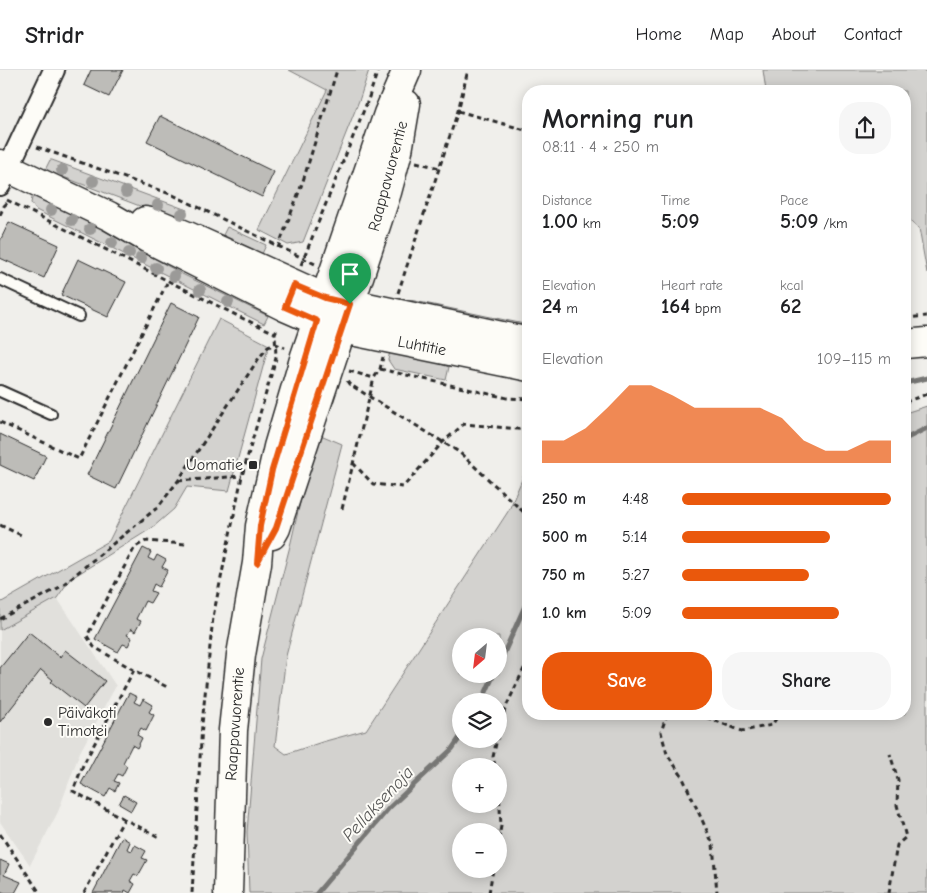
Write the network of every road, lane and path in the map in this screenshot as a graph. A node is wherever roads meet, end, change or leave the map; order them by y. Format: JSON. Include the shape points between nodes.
{"nodes":[{"id":1,"x":54,"y":70,"type":"edge"},
{"id":2,"x":338,"y":70,"type":"edge"},
{"id":3,"x":378,"y":70,"type":"edge"},
{"id":4,"x":407,"y":70,"type":"edge"},
{"id":5,"x":412,"y":70,"type":"edge"},
{"id":6,"x":468,"y":70,"type":"edge"},
{"id":7,"x":458,"y":111,"type":"junction"},
{"id":8,"x":522,"y":129,"type":"edge"},
{"id":9,"x":20,"y":141,"type":"junction"},
{"id":10,"x":413,"y":161,"type":"dead end"},
{"id":11,"x":439,"y":168,"type":"junction"},
{"id":12,"x":4,"y":183,"type":"edge"},
{"id":13,"x":0,"y":214,"type":"edge"},
{"id":14,"x":218,"y":217,"type":"junction"},
{"id":15,"x":216,"y":222,"type":"dead end"},
{"id":16,"x":280,"y":248,"type":"junction"},
{"id":17,"x":303,"y":259,"type":"junction"},
{"id":18,"x":334,"y":271,"type":"junction"},
{"id":19,"x":0,"y":279,"type":"edge"},
{"id":20,"x":168,"y":281,"type":"junction"},
{"id":21,"x":391,"y":290,"type":"dead end"},
{"id":22,"x":290,"y":296,"type":"junction"},
{"id":23,"x":333,"y":313,"type":"junction"},
{"id":24,"x":79,"y":316,"type":"dead end"},
{"id":25,"x":927,"y":316,"type":"edge"},
{"id":26,"x":911,"y":317,"type":"edge"},
{"id":27,"x":275,"y":333,"type":"junction"},
{"id":28,"x":522,"y":341,"type":"edge"},
{"id":29,"x":927,"y":342,"type":"edge"},
{"id":30,"x":911,"y":343,"type":"edge"},
{"id":31,"x":276,"y":344,"type":"junction"},
{"id":32,"x":522,"y":365,"type":"edge"},
{"id":33,"x":380,"y":370,"type":"dead end"},
{"id":34,"x":345,"y":376,"type":"dead end"},
{"id":35,"x":374,"y":378,"type":"dead end"},
{"id":36,"x":0,"y":390,"type":"edge"},
{"id":37,"x":927,"y":394,"type":"edge"},
{"id":38,"x":370,"y":397,"type":"junction"},
{"id":39,"x":522,"y":399,"type":"edge"},
{"id":40,"x":911,"y":400,"type":"edge"},
{"id":41,"x":51,"y":414,"type":"dead end"},
{"id":42,"x":0,"y":422,"type":"edge"},
{"id":43,"x":522,"y":429,"type":"edge"},
{"id":44,"x":443,"y":442,"type":"junction"},
{"id":45,"x":353,"y":463,"type":"junction"},
{"id":46,"x":242,"y":476,"type":"junction"},
{"id":47,"x":178,"y":481,"type":"junction"},
{"id":48,"x":342,"y":509,"type":"dead end"},
{"id":49,"x":522,"y":510,"type":"edge"},
{"id":50,"x":0,"y":525,"type":"edge"},
{"id":51,"x":23,"y":536,"type":"dead end"},
{"id":52,"x":186,"y":544,"type":"dead end"},
{"id":53,"x":0,"y":619,"type":"edge"},
{"id":54,"x":134,"y":670,"type":"junction"},
{"id":55,"x":522,"y":673,"type":"edge"},
{"id":56,"x":169,"y":688,"type":"dead end"},
{"id":57,"x":507,"y":704,"type":"edge"},
{"id":58,"x":665,"y":720,"type":"edge"},
{"id":59,"x":714,"y":720,"type":"edge"},
{"id":60,"x":775,"y":720,"type":"edge"},
{"id":61,"x":890,"y":754,"type":"dead end"},
{"id":62,"x":124,"y":819,"type":"junction"},
{"id":63,"x":0,"y":834,"type":"edge"},
{"id":64,"x":159,"y":837,"type":"dead end"},
{"id":65,"x":492,"y":878,"type":"edge"},
{"id":66,"x":229,"y":891,"type":"edge"},
{"id":67,"x":40,"y":893,"type":"edge"},
{"id":68,"x":84,"y":893,"type":"edge"},
{"id":69,"x":192,"y":893,"type":"edge"},
{"id":70,"x":489,"y":893,"type":"edge"},
{"id":71,"x":717,"y":893,"type":"edge"},
{"id":72,"x":889,"y":893,"type":"edge"}],
"edges":[{"from":1,"to":9,"type":"street"},
{"from":2,"to":16,"type":"path"},
{"from":3,"to":17,"type":"path"},
{"from":4,"to":18,"type":"main road","name":"Raappavuorentie","via":[[388,114]]},
{"from":5,"to":23,"type":"main road","name":"Raappavuorentie","via":[[387,192]]},
{"from":6,"to":7,"type":"path"},
{"from":7,"to":8,"type":"path"},
{"from":7,"to":11,"type":"path"},
{"from":9,"to":12,"type":"street"},
{"from":9,"to":14,"type":"path","via":[[173,194]]},
{"from":10,"to":11,"type":"path"},
{"from":11,"to":21,"type":"path","via":[[398,293]]},
{"from":12,"to":13,"type":"path","via":[[4,206]]},
{"from":12,"to":20,"type":"path"},
{"from":12,"to":22,"type":"main road","via":[[109,216],[147,238]]},
{"from":14,"to":15,"type":"path"},
{"from":14,"to":16,"type":"path"},
{"from":16,"to":17,"type":"path"},
{"from":17,"to":18,"type":"path"},
{"from":17,"to":22,"type":"path"},
{"from":18,"to":23,"type":"main road","name":"Raappavuorentie"},
{"from":19,"to":24,"type":"lane"},
{"from":20,"to":27,"type":"path"},
{"from":20,"to":42,"type":"path","via":[[79,459]]},
{"from":22,"to":23,"type":"main road"},
{"from":22,"to":27,"type":"path"},
{"from":23,"to":28,"type":"main road","name":"Luhtitie"},
{"from":23,"to":32,"type":"main road","name":"Luhtitie"},
{"from":23,"to":66,"type":"main road","name":"Raappavuorentie","via":[[272,470],[260,526],[233,730]]},
{"from":25,"to":26,"type":"path"},
{"from":27,"to":31,"type":"path"},
{"from":29,"to":30,"type":"main road"},
{"from":31,"to":46,"type":"path","via":[[276,358]]},
{"from":31,"to":47,"type":"path","via":[[259,358]]},
{"from":33,"to":39,"type":"path"},
{"from":34,"to":38,"type":"path","via":[[349,384]]},
{"from":35,"to":38,"type":"path"},
{"from":36,"to":41,"type":"lane"},
{"from":37,"to":40,"type":"path"},
{"from":38,"to":44,"type":"path"},
{"from":38,"to":45,"type":"path"},
{"from":43,"to":44,"type":"path","via":[[464,424]]},
{"from":44,"to":45,"type":"path","via":[[403,487],[372,484]]},
{"from":44,"to":49,"type":"path","via":[[459,452]]},
{"from":45,"to":48,"type":"path"},
{"from":46,"to":47,"type":"path"},
{"from":46,"to":69,"type":"path","via":[[213,617],[202,724]]},
{"from":47,"to":53,"type":"path","via":[[158,507],[60,587]]},
{"from":50,"to":51,"type":"path"},
{"from":52,"to":54,"type":"path","via":[[146,541],[135,547],[87,636],[94,647]]},
{"from":54,"to":56,"type":"path"},
{"from":54,"to":62,"type":"path","via":[[83,765],[73,791]]},
{"from":55,"to":57,"type":"path"},
{"from":58,"to":71,"type":"path","via":[[661,732],[667,754],[682,776],[712,844]]},
{"from":59,"to":60,"type":"path","via":[[742,730],[772,725]]},
{"from":61,"to":72,"type":"path","via":[[898,780],[897,805],[906,837],[897,846]]},
{"from":62,"to":64,"type":"path"},
{"from":62,"to":68,"type":"path"},
{"from":63,"to":67,"type":"path"},
{"from":65,"to":70,"type":"path"}]}
